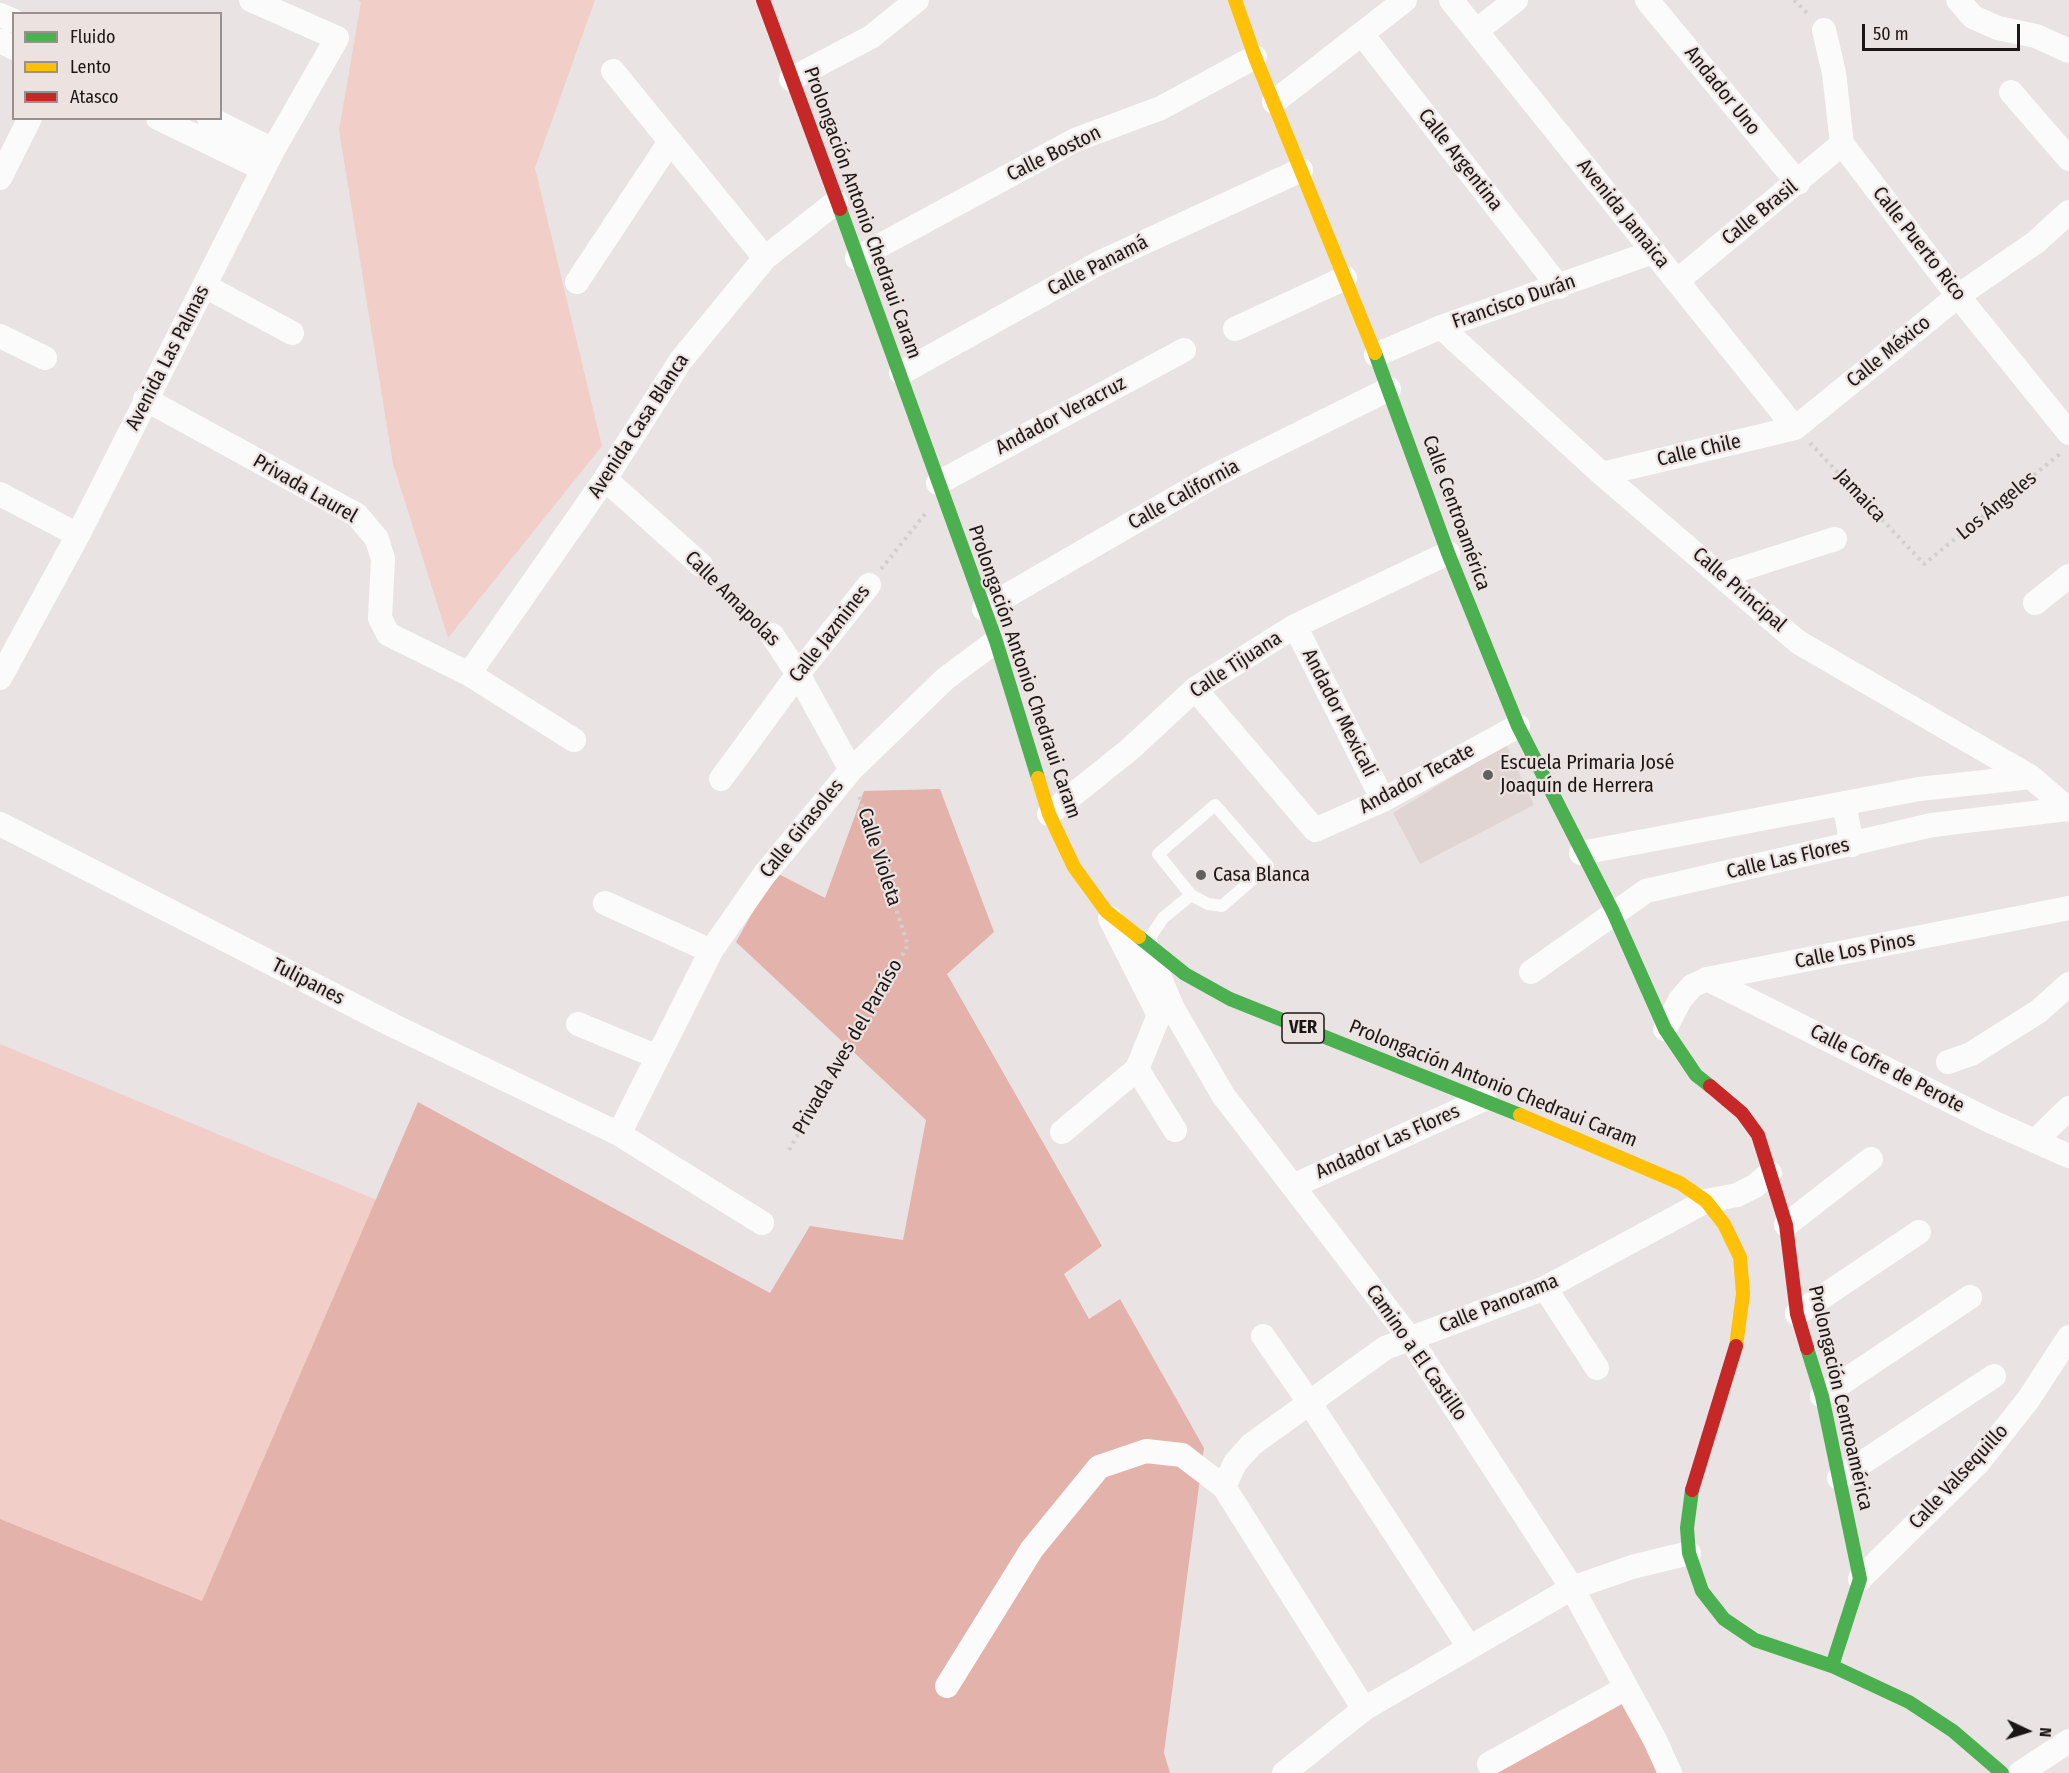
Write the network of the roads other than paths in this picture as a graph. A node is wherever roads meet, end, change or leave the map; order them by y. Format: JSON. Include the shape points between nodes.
{"nodes":[{"id":1,"x":251,"y":0,"type":"edge"},
{"id":2,"x":763,"y":0,"type":"edge"},
{"id":3,"x":917,"y":0,"type":"edge"},
{"id":4,"x":1235,"y":0,"type":"edge"},
{"id":5,"x":1405,"y":0,"type":"edge"},
{"id":6,"x":1451,"y":0,"type":"edge"},
{"id":7,"x":1516,"y":0,"type":"edge"},
{"id":8,"x":1647,"y":0,"type":"edge"},
{"id":9,"x":1958,"y":0,"type":"edge"},
{"id":10,"x":1824,"y":30,"type":"dead end"},
{"id":11,"x":1476,"y":31,"type":"junction"},
{"id":12,"x":1362,"y":34,"type":"junction"},
{"id":13,"x":2069,"y":51,"type":"edge"},
{"id":14,"x":1255,"y":57,"type":"junction"},
{"id":15,"x":613,"y":71,"type":"dead end"},
{"id":16,"x":791,"y":79,"type":"junction"},
{"id":17,"x":2011,"y":92,"type":"dead end"},
{"id":18,"x":1274,"y":102,"type":"junction"},
{"id":19,"x":29,"y":120,"type":"edge"},
{"id":20,"x":163,"y":120,"type":"edge"},
{"id":21,"x":212,"y":120,"type":"edge"},
{"id":22,"x":669,"y":143,"type":"junction"},
{"id":23,"x":1842,"y":144,"type":"junction"},
{"id":24,"x":2069,"y":159,"type":"edge"},
{"id":25,"x":268,"y":160,"type":"junction"},
{"id":26,"x":1301,"y":170,"type":"junction"},
{"id":27,"x":0,"y":178,"type":"edge"},
{"id":28,"x":1798,"y":183,"type":"junction"},
{"id":29,"x":836,"y":201,"type":"junction"},
{"id":30,"x":2069,"y":212,"type":"edge"},
{"id":31,"x":1653,"y":252,"type":"junction"},
{"id":32,"x":765,"y":258,"type":"junction"},
{"id":33,"x":857,"y":258,"type":"junction"},
{"id":34,"x":1345,"y":278,"type":"junction"},
{"id":35,"x":1677,"y":281,"type":"junction"},
{"id":36,"x":577,"y":282,"type":"dead end"},
{"id":37,"x":205,"y":286,"type":"junction"},
{"id":38,"x":1559,"y":287,"type":"junction"},
{"id":39,"x":1958,"y":296,"type":"junction"},
{"id":40,"x":1442,"y":327,"type":"junction"},
{"id":41,"x":1234,"y":328,"type":"dead end"},
{"id":42,"x":292,"y":333,"type":"dead end"},
{"id":43,"x":0,"y":336,"type":"edge"},
{"id":44,"x":1184,"y":350,"type":"dead end"},
{"id":45,"x":1376,"y":355,"type":"junction"},
{"id":46,"x":45,"y":358,"type":"dead end"},
{"id":47,"x":901,"y":373,"type":"junction"},
{"id":48,"x":1389,"y":389,"type":"junction"},
{"id":49,"x":145,"y":399,"type":"junction"},
{"id":50,"x":1795,"y":428,"type":"junction"},
{"id":51,"x":2069,"y":433,"type":"edge"},
{"id":52,"x":1602,"y":474,"type":"junction"},
{"id":53,"x":605,"y":479,"type":"junction"},
{"id":54,"x":940,"y":488,"type":"junction"},
{"id":55,"x":0,"y":494,"type":"edge"},
{"id":56,"x":78,"y":535,"type":"junction"},
{"id":57,"x":1835,"y":539,"type":"dead end"},
{"id":58,"x":1448,"y":553,"type":"junction"},
{"id":59,"x":701,"y":565,"type":"road end"},
{"id":60,"x":1722,"y":575,"type":"junction"},
{"id":61,"x":2069,"y":576,"type":"edge"},
{"id":62,"x":869,"y":585,"type":"road end"},
{"id":63,"x":2035,"y":603,"type":"dead end"},
{"id":64,"x":984,"y":609,"type":"junction"},
{"id":65,"x":1295,"y":626,"type":"junction"},
{"id":66,"x":772,"y":635,"type":"road end"},
{"id":67,"x":996,"y":641,"type":"junction"},
{"id":68,"x":1,"y":672,"type":"edge"},
{"id":69,"x":470,"y":674,"type":"junction"},
{"id":70,"x":798,"y":674,"type":"junction"},
{"id":71,"x":1195,"y":690,"type":"junction"},
{"id":72,"x":1518,"y":726,"type":"junction"},
{"id":73,"x":574,"y":740,"type":"dead end"},
{"id":74,"x":851,"y":770,"type":"junction"},
{"id":75,"x":2031,"y":777,"type":"junction"},
{"id":76,"x":721,"y":779,"type":"dead end"},
{"id":77,"x":1383,"y":800,"type":"junction"},
{"id":78,"x":1844,"y":803,"type":"junction"},
{"id":79,"x":2069,"y":810,"type":"edge"},
{"id":80,"x":1049,"y":814,"type":"junction"},
{"id":81,"x":0,"y":824,"type":"edge"},
{"id":82,"x":1852,"y":845,"type":"junction"},
{"id":83,"x":1581,"y":853,"type":"junction"},
{"id":84,"x":1191,"y":895,"type":"junction"},
{"id":85,"x":605,"y":903,"type":"dead end"},
{"id":86,"x":2069,"y":908,"type":"edge"},
{"id":87,"x":1106,"y":911,"type":"junction"},
{"id":88,"x":1613,"y":912,"type":"junction"},
{"id":89,"x":1146,"y":944,"type":"junction"},
{"id":90,"x":711,"y":951,"type":"junction"},
{"id":91,"x":1531,"y":972,"type":"dead end"},
{"id":92,"x":1707,"y":979,"type":"junction"},
{"id":93,"x":2069,"y":984,"type":"edge"},
{"id":94,"x":1166,"y":1011,"type":"junction"},
{"id":95,"x":578,"y":1024,"type":"dead end"},
{"id":96,"x":1665,"y":1029,"type":"junction"},
{"id":97,"x":657,"y":1057,"type":"junction"},
{"id":98,"x":1948,"y":1062,"type":"dead end"},
{"id":99,"x":1137,"y":1070,"type":"junction"},
{"id":100,"x":1484,"y":1099,"type":"junction"},
{"id":101,"x":2069,"y":1108,"type":"edge"},
{"id":102,"x":1175,"y":1130,"type":"dead end"},
{"id":103,"x":1062,"y":1132,"type":"dead end"},
{"id":104,"x":619,"y":1134,"type":"junction"},
{"id":105,"x":2035,"y":1141,"type":"junction"},
{"id":106,"x":2069,"y":1156,"type":"edge"},
{"id":107,"x":1871,"y":1159,"type":"dead end"},
{"id":108,"x":1770,"y":1173,"type":"junction"},
{"id":109,"x":1293,"y":1185,"type":"junction"},
{"id":110,"x":1706,"y":1201,"type":"junction"},
{"id":111,"x":762,"y":1223,"type":"dead end"},
{"id":112,"x":1786,"y":1225,"type":"junction"},
{"id":113,"x":1919,"y":1232,"type":"dead end"},
{"id":114,"x":1545,"y":1288,"type":"junction"},
{"id":115,"x":1970,"y":1297,"type":"dead end"},
{"id":116,"x":1797,"y":1314,"type":"junction"},
{"id":117,"x":1263,"y":1336,"type":"dead end"},
{"id":118,"x":2069,"y":1337,"type":"edge"},
{"id":119,"x":1411,"y":1340,"type":"junction"},
{"id":120,"x":1597,"y":1368,"type":"dead end"},
{"id":121,"x":1994,"y":1376,"type":"dead end"},
{"id":122,"x":1822,"y":1396,"type":"junction"},
{"id":123,"x":1309,"y":1402,"type":"junction"},
{"id":124,"x":1839,"y":1478,"type":"junction"},
{"id":125,"x":1224,"y":1487,"type":"junction"},
{"id":126,"x":1689,"y":1553,"type":"junction"},
{"id":127,"x":1860,"y":1579,"type":"junction"},
{"id":128,"x":1572,"y":1588,"type":"junction"},
{"id":129,"x":1470,"y":1647,"type":"junction"},
{"id":130,"x":1832,"y":1666,"type":"junction"},
{"id":131,"x":947,"y":1686,"type":"dead end"},
{"id":132,"x":1626,"y":1688,"type":"junction"},
{"id":133,"x":1364,"y":1709,"type":"junction"},
{"id":134,"x":2069,"y":1741,"type":"edge"},
{"id":135,"x":1489,"y":1764,"type":"dead end"},
{"id":136,"x":1284,"y":1773,"type":"edge"},
{"id":137,"x":1670,"y":1773,"type":"edge"},
{"id":138,"x":2002,"y":1773,"type":"edge"},
{"id":139,"x":2020,"y":1773,"type":"edge"}],
"edges":[{"from":1,"to":25,"type":"street","name":"Avenida Las Palmas","via":[[337,38]]},
{"from":2,"to":16,"type":"main road","name":"Prolongación Antonio Chedraui Caram","number":"VER"},
{"from":3,"to":16,"type":"street","via":[[871,37]]},
{"from":4,"to":14,"type":"main road","name":"Calle Centroamérica"},
{"from":5,"to":12,"type":"street"},
{"from":6,"to":11,"type":"street","name":"Avenida Jamaica"},
{"from":7,"to":11,"type":"street"},
{"from":8,"to":28,"type":"street","name":"Andador Uno"},
{"from":9,"to":13,"type":"street","via":[[1973,17],[1998,28],[2036,36]]},
{"from":10,"to":23,"type":"street","via":[[1834,73]]},
{"from":11,"to":31,"type":"street","name":"Avenida Jamaica"},
{"from":12,"to":18,"type":"street"},
{"from":12,"to":38,"type":"street","name":"Calle Argentina"},
{"from":14,"to":18,"type":"main road","name":"Calle Centroamérica"},
{"from":14,"to":33,"type":"street","name":"Calle Boston","via":[[1161,108],[1075,140]]},
{"from":15,"to":22,"type":"street"},
{"from":16,"to":29,"type":"main road","name":"Prolongación Antonio Chedraui Caram","number":"VER"},
{"from":17,"to":24,"type":"street"},
{"from":18,"to":26,"type":"main road","name":"Calle Centroamérica"},
{"from":19,"to":27,"type":"street"},
{"from":20,"to":25,"type":"street"},
{"from":21,"to":25,"type":"street"},
{"from":22,"to":32,"type":"street"},
{"from":22,"to":36,"type":"street"},
{"from":23,"to":28,"type":"street","name":"Calle Brasil"},
{"from":23,"to":39,"type":"street","name":"Calle Puerto Rico"},
{"from":25,"to":37,"type":"street","name":"Avenida Las Palmas"},
{"from":26,"to":34,"type":"main road","name":"Calle Centroamérica"},
{"from":26,"to":47,"type":"street","name":"Calle Panamá","via":[[1099,264]]},
{"from":28,"to":35,"type":"street","name":"Calle Brasil"},
{"from":29,"to":32,"type":"street","name":"Avenida Casa Blanca"},
{"from":29,"to":33,"type":"main road","name":"Prolongación Antonio Chedraui Caram","number":"VER"},
{"from":30,"to":39,"type":"street","name":"Calle México","via":[[2036,242]]},
{"from":31,"to":35,"type":"street","name":"Avenida Jamaica"},
{"from":31,"to":38,"type":"street","name":"Francisco Durán"},
{"from":32,"to":53,"type":"street","name":"Avenida Casa Blanca","via":[[681,360]]},
{"from":33,"to":47,"type":"main road","name":"Prolongación Antonio Chedraui Caram","number":"VER"},
{"from":34,"to":41,"type":"street"},
{"from":34,"to":45,"type":"main road","name":"Calle Centroamérica"},
{"from":35,"to":50,"type":"street","name":"Avenida Jamaica"},
{"from":37,"to":42,"type":"street"},
{"from":37,"to":49,"type":"street","name":"Avenida Las Palmas"},
{"from":38,"to":40,"type":"street","name":"Francisco Durán"},
{"from":39,"to":50,"type":"street","name":"Calle México"},
{"from":39,"to":51,"type":"street","name":"Calle Puerto Rico"},
{"from":40,"to":45,"type":"street","name":"Francisco Durán"},
{"from":40,"to":52,"type":"street","name":"Calle Principal"},
{"from":43,"to":46,"type":"street"},
{"from":44,"to":54,"type":"street","name":"Andador Veracruz"},
{"from":45,"to":48,"type":"main road","name":"Calle Centroamérica"},
{"from":47,"to":54,"type":"main road","name":"Prolongación Antonio Chedraui Caram","number":"VER"},
{"from":48,"to":58,"type":"main road","name":"Calle Centroamérica"},
{"from":48,"to":64,"type":"street","name":"Calle California","via":[[1212,477]]},
{"from":49,"to":56,"type":"street","name":"Avenida Las Palmas"},
{"from":49,"to":69,"type":"street","name":"Privada Laurel","via":[[357,515],[378,538],[383,559],[380,618],[388,634]]},
{"from":50,"to":52,"type":"street","name":"Calle Chile"},
{"from":52,"to":60,"type":"street","name":"Calle Principal"},
{"from":53,"to":59,"type":"street","name":"Calle Amapolas"},
{"from":53,"to":69,"type":"street","name":"Avenida Casa Blanca"},
{"from":54,"to":64,"type":"main road","name":"Prolongación Antonio Chedraui Caram","number":"VER"},
{"from":55,"to":56,"type":"street"},
{"from":56,"to":68,"type":"street","name":"Avenida Las Palmas"},
{"from":57,"to":60,"type":"street"},
{"from":58,"to":65,"type":"street","name":"Calle Tijuana"},
{"from":58,"to":72,"type":"main road","name":"Calle Centroamérica"},
{"from":60,"to":75,"type":"street","name":"Calle Principal","via":[[1798,642]]},
{"from":61,"to":63,"type":"street"},
{"from":62,"to":70,"type":"street","name":"Calle Jazmines"},
{"from":64,"to":67,"type":"main road","name":"Prolongación Antonio Chedraui Caram","number":"VER"},
{"from":65,"to":71,"type":"street","name":"Calle Tijuana"},
{"from":65,"to":77,"type":"street","name":"Andador Mexicali"},
{"from":66,"to":70,"type":"street","name":"Calle Amapolas"},
{"from":67,"to":74,"type":"street","name":"Calle Girasoles","via":[[945,679]]},
{"from":67,"to":80,"type":"main road","name":"Prolongación Antonio Chedraui Caram","number":"VER"},
{"from":69,"to":73,"type":"street","name":"Privada Laurel"},
{"from":70,"to":74,"type":"street","name":"Calle Amapolas"},
{"from":70,"to":76,"type":"street","name":"Calle Jazmines"},
{"from":71,"to":77,"type":"street","name":"Andador Tecate","via":[[1315,830]]},
{"from":71,"to":80,"type":"street","name":"Calle Tijuana","via":[[1129,750]]},
{"from":72,"to":77,"type":"street","name":"Andador Tecate"},
{"from":72,"to":83,"type":"main road","name":"Calle Centroamérica"},
{"from":74,"to":90,"type":"street","name":"Calle Girasoles","via":[[764,875]]},
{"from":75,"to":78,"type":"street","via":[[1919,789]]},
{"from":75,"to":79,"type":"street","name":"Calle Principal"},
{"from":78,"to":82,"type":"street"},
{"from":78,"to":83,"type":"street"},
{"from":79,"to":82,"type":"street","name":"Calle Las Flores","via":[[1932,825]]},
{"from":80,"to":87,"type":"main road","name":"Prolongación Antonio Chedraui Caram","number":"VER","via":[[1074,867]]},
{"from":81,"to":104,"type":"street","name":"Tulipanes","via":[[392,1025]]},
{"from":82,"to":88,"type":"street","name":"Calle Las Flores","via":[[1646,891]]},
{"from":83,"to":88,"type":"main road","name":"Calle Centroamérica"},
{"from":84,"to":84,"type":"lane","via":[[1222,906],[1268,866],[1215,805],[1158,854]]},
{"from":84,"to":89,"type":"lane","via":[[1163,918]]},
{"from":85,"to":90,"type":"street"},
{"from":86,"to":92,"type":"street","name":"Calle Los Pinos"},
{"from":87,"to":89,"type":"main road","name":"Prolongación Antonio Chedraui Caram","number":"VER"},
{"from":87,"to":94,"type":"street","name":"Camino a El Castillo"},
{"from":88,"to":91,"type":"street","name":"Calle Las Flores"},
{"from":88,"to":96,"type":"main road","name":"Calle Centroamérica"},
{"from":89,"to":94,"type":"street","name":"Camino a El Castillo"},
{"from":89,"to":100,"type":"main road","name":"Prolongación Antonio Chedraui Caram","number":"VER","via":[[1185,974],[1230,999]]},
{"from":90,"to":97,"type":"street","name":"Calle Girasoles"},
{"from":92,"to":96,"type":"street","name":"Calle Los Pinos","via":[[1680,1000]]},
{"from":92,"to":105,"type":"street","name":"Calle Cofre de Perote"},
{"from":93,"to":98,"type":"street","via":[[2039,1011],[1971,1054]]},
{"from":94,"to":99,"type":"street"},
{"from":94,"to":109,"type":"street","name":"Camino a El Castillo","via":[[1223,1095]]},
{"from":95,"to":97,"type":"street"},
{"from":96,"to":108,"type":"main road","name":"Prolongación Centroamérica","via":[[1696,1075],[1742,1113],[1758,1135]]},
{"from":97,"to":104,"type":"street","name":"Calle Girasoles"},
{"from":99,"to":102,"type":"street"},
{"from":99,"to":103,"type":"street"},
{"from":100,"to":109,"type":"street","name":"Andador Las Flores"},
{"from":100,"to":110,"type":"main road","name":"Prolongación Antonio Chedraui Caram","number":"VER","via":[[1680,1183]]},
{"from":101,"to":105,"type":"street"},
{"from":104,"to":111,"type":"street","name":"Tulipanes"},
{"from":105,"to":106,"type":"street","name":"Calle Cofre de Perote"},
{"from":107,"to":112,"type":"street"},
{"from":108,"to":110,"type":"street","name":"Calle Panorama","via":[[1737,1195]]},
{"from":108,"to":112,"type":"main road","name":"Prolongación Centroamérica"},
{"from":109,"to":119,"type":"street","name":"Camino a El Castillo"},
{"from":110,"to":114,"type":"street","name":"Calle Panorama"},
{"from":110,"to":126,"type":"main road","name":"Prolongación Antonio Chedraui Caram","number":"VER","via":[[1724,1224],[1740,1257],[1743,1293],[1736,1344],[1690,1496]]},
{"from":112,"to":116,"type":"main road","name":"Prolongación Centroamérica"},
{"from":113,"to":116,"type":"street"},
{"from":114,"to":119,"type":"street","name":"Calle Panorama"},
{"from":114,"to":120,"type":"street"},
{"from":115,"to":122,"type":"street"},
{"from":116,"to":122,"type":"main road","name":"Prolongación Centroamérica"},
{"from":117,"to":123,"type":"street"},
{"from":118,"to":127,"type":"street","name":"Calle Valsequillo","via":[[2028,1400],[1978,1463]]},
{"from":119,"to":123,"type":"street","name":"Calle Panorama","via":[[1385,1348]]},
{"from":119,"to":128,"type":"street","name":"Camino a El Castillo"},
{"from":121,"to":124,"type":"street"},
{"from":122,"to":124,"type":"main road","name":"Prolongación Centroamérica"},
{"from":123,"to":125,"type":"street","name":"Calle Panorama","via":[[1251,1445],[1235,1463]]},
{"from":123,"to":129,"type":"street"},
{"from":124,"to":127,"type":"main road","name":"Prolongación Centroamérica"},
{"from":125,"to":131,"type":"street","via":[[1182,1455],[1146,1451],[1099,1467],[1032,1549]]},
{"from":125,"to":133,"type":"street"},
{"from":126,"to":128,"type":"street"},
{"from":126,"to":130,"type":"main road","name":"Prolongación Antonio Chedraui Caram","number":"VER","via":[[1702,1592],[1724,1619],[1755,1640]]},
{"from":127,"to":130,"type":"main road","name":"Prolongación Centroamérica"},
{"from":128,"to":129,"type":"street"},
{"from":128,"to":132,"type":"street","name":"Camino a El Castillo"},
{"from":129,"to":133,"type":"street"},
{"from":130,"to":138,"type":"main road","name":"Prolongación Antonio Chedraui Caram","number":"VER","via":[[1909,1702],[1953,1731]]},
{"from":132,"to":135,"type":"street"},
{"from":132,"to":137,"type":"street","name":"Camino a El Castillo"},
{"from":133,"to":136,"type":"street"},
{"from":134,"to":139,"type":"street"}]}
